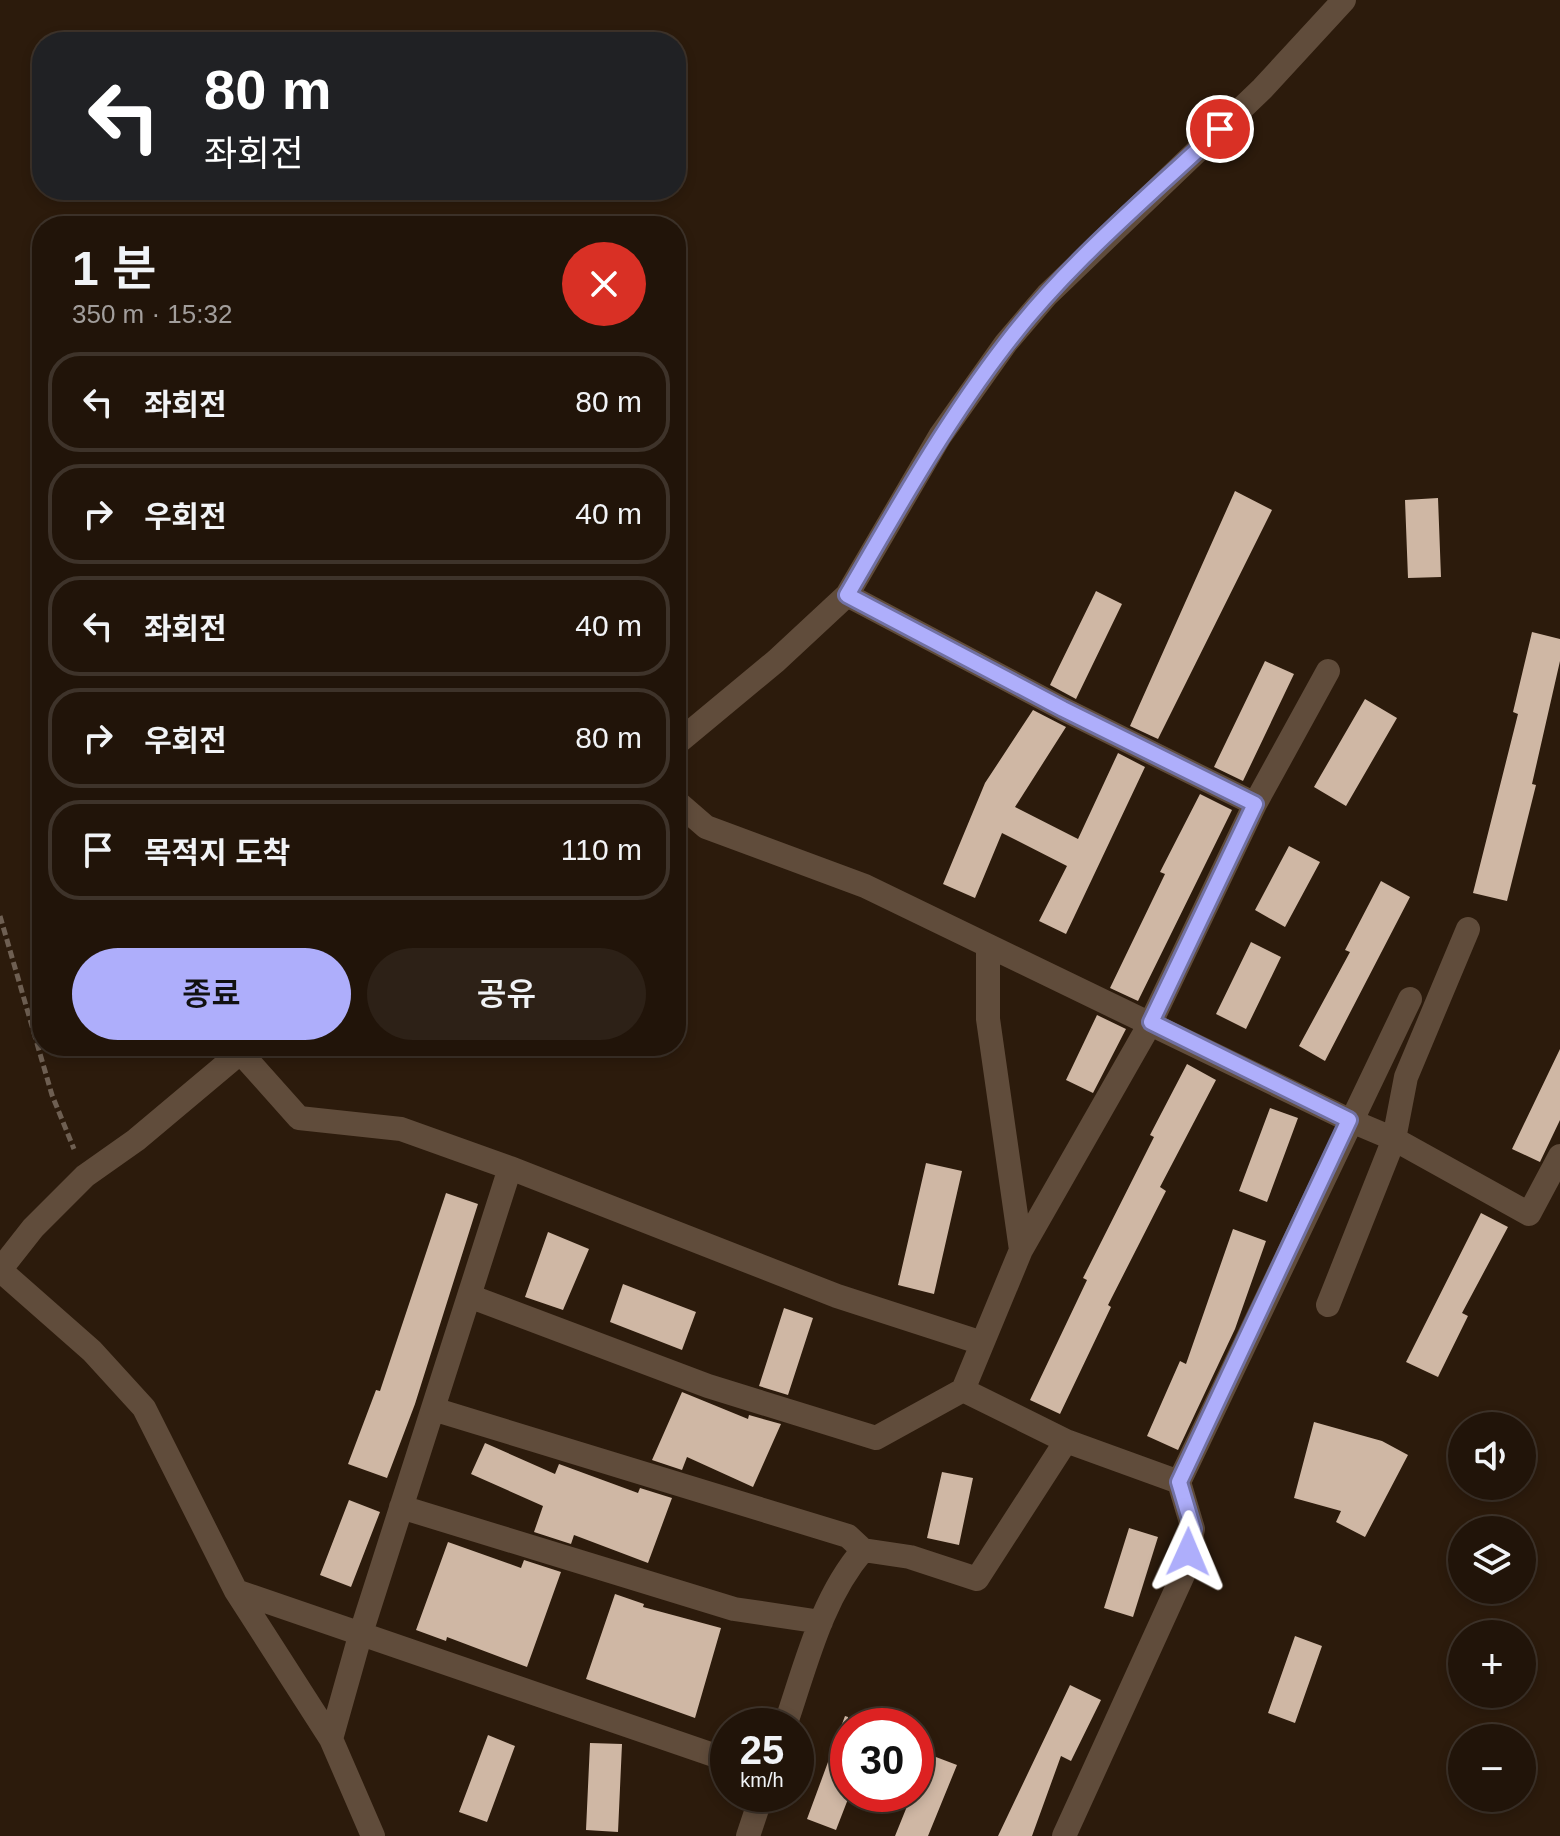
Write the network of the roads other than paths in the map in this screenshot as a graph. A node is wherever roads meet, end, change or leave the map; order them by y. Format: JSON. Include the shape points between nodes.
{"nodes":[{"id":1,"x":1344,"y":0,"type":"edge"},
{"id":2,"x":847,"y":595,"type":"junction"},
{"id":3,"x":1328,"y":671,"type":"dead end"},
{"id":4,"x":686,"y":736,"type":"edge"},
{"id":5,"x":1255,"y":804,"type":"junction"},
{"id":6,"x":686,"y":810,"type":"edge"},
{"id":7,"x":1468,"y":929,"type":"dead end"},
{"id":8,"x":988,"y":947,"type":"junction"},
{"id":9,"x":1410,"y":999,"type":"dead end"},
{"id":10,"x":1151,"y":1022,"type":"junction"},
{"id":11,"x":237,"y":1056,"type":"edge"},
{"id":12,"x":250,"y":1056,"type":"edge"},
{"id":13,"x":1349,"y":1120,"type":"junction"},
{"id":14,"x":1394,"y":1139,"type":"junction"},
{"id":15,"x":1560,"y":1156,"type":"edge"},
{"id":16,"x":510,"y":1168,"type":"junction"},
{"id":17,"x":1021,"y":1250,"type":"junction"},
{"id":18,"x":0,"y":1270,"type":"edge"},
{"id":19,"x":469,"y":1296,"type":"junction"},
{"id":20,"x":1328,"y":1305,"type":"dead end"},
{"id":21,"x":982,"y":1343,"type":"junction"},
{"id":22,"x":963,"y":1390,"type":"junction"},
{"id":23,"x":433,"y":1409,"type":"junction"},
{"id":24,"x":1066,"y":1441,"type":"junction"},
{"id":25,"x":1179,"y":1482,"type":"junction"},
{"id":26,"x":401,"y":1507,"type":"junction"},
{"id":27,"x":863,"y":1550,"type":"junction"},
{"id":28,"x":236,"y":1591,"type":"junction"},
{"id":29,"x":821,"y":1622,"type":"junction"},
{"id":30,"x":360,"y":1636,"type":"junction"},
{"id":31,"x":791,"y":1708,"type":"edge"},
{"id":32,"x":331,"y":1739,"type":"junction"},
{"id":33,"x":710,"y":1754,"type":"edge"},
{"id":34,"x":756,"y":1812,"type":"edge"},
{"id":35,"x":373,"y":1836,"type":"edge"},
{"id":36,"x":748,"y":1836,"type":"edge"},
{"id":37,"x":1064,"y":1836,"type":"edge"}],
"edges":[{"from":1,"to":2,"type":"street","via":[[1262,89],[1047,295],[1006,343],[940,436]]},
{"from":2,"to":4,"type":"street"},
{"from":2,"to":5,"type":"street"},
{"from":3,"to":5,"type":"street"},
{"from":5,"to":10,"type":"street"},
{"from":6,"to":8,"type":"street","via":[[706,827],[865,886]]},
{"from":7,"to":14,"type":"street","via":[[1406,1077]]},
{"from":8,"to":10,"type":"street"},
{"from":8,"to":17,"type":"street","via":[[988,1019]]},
{"from":9,"to":13,"type":"street"},
{"from":10,"to":13,"type":"street"},
{"from":10,"to":17,"type":"street"},
{"from":11,"to":18,"type":"street","via":[[85,1176]]},
{"from":12,"to":16,"type":"street","via":[[299,1118],[401,1129]]},
{"from":13,"to":14,"type":"street"},
{"from":13,"to":25,"type":"street"},
{"from":14,"to":15,"type":"street","via":[[1529,1214]]},
{"from":14,"to":20,"type":"street"},
{"from":16,"to":19,"type":"street"},
{"from":16,"to":21,"type":"street","via":[[837,1296]]},
{"from":17,"to":21,"type":"street"},
{"from":18,"to":28,"type":"street","via":[[92,1351],[144,1408]]},
{"from":19,"to":22,"type":"street","via":[[708,1386],[876,1438]]},
{"from":19,"to":23,"type":"street"},
{"from":21,"to":22,"type":"street"},
{"from":22,"to":24,"type":"street"},
{"from":23,"to":26,"type":"street"},
{"from":23,"to":27,"type":"street","via":[[848,1536]]},
{"from":24,"to":25,"type":"street"},
{"from":24,"to":27,"type":"street","via":[[977,1579],[910,1557]]},
{"from":25,"to":37,"type":"street","via":[[1193,1529],[1183,1575]]},
{"from":26,"to":29,"type":"street","via":[[734,1609]]},
{"from":26,"to":30,"type":"street"},
{"from":27,"to":29,"type":"street","via":[[842,1575]]},
{"from":28,"to":30,"type":"street"},
{"from":28,"to":32,"type":"street"},
{"from":29,"to":31,"type":"street"},
{"from":30,"to":32,"type":"street"},
{"from":30,"to":33,"type":"street"},
{"from":32,"to":35,"type":"street"},
{"from":34,"to":36,"type":"street"}]}
